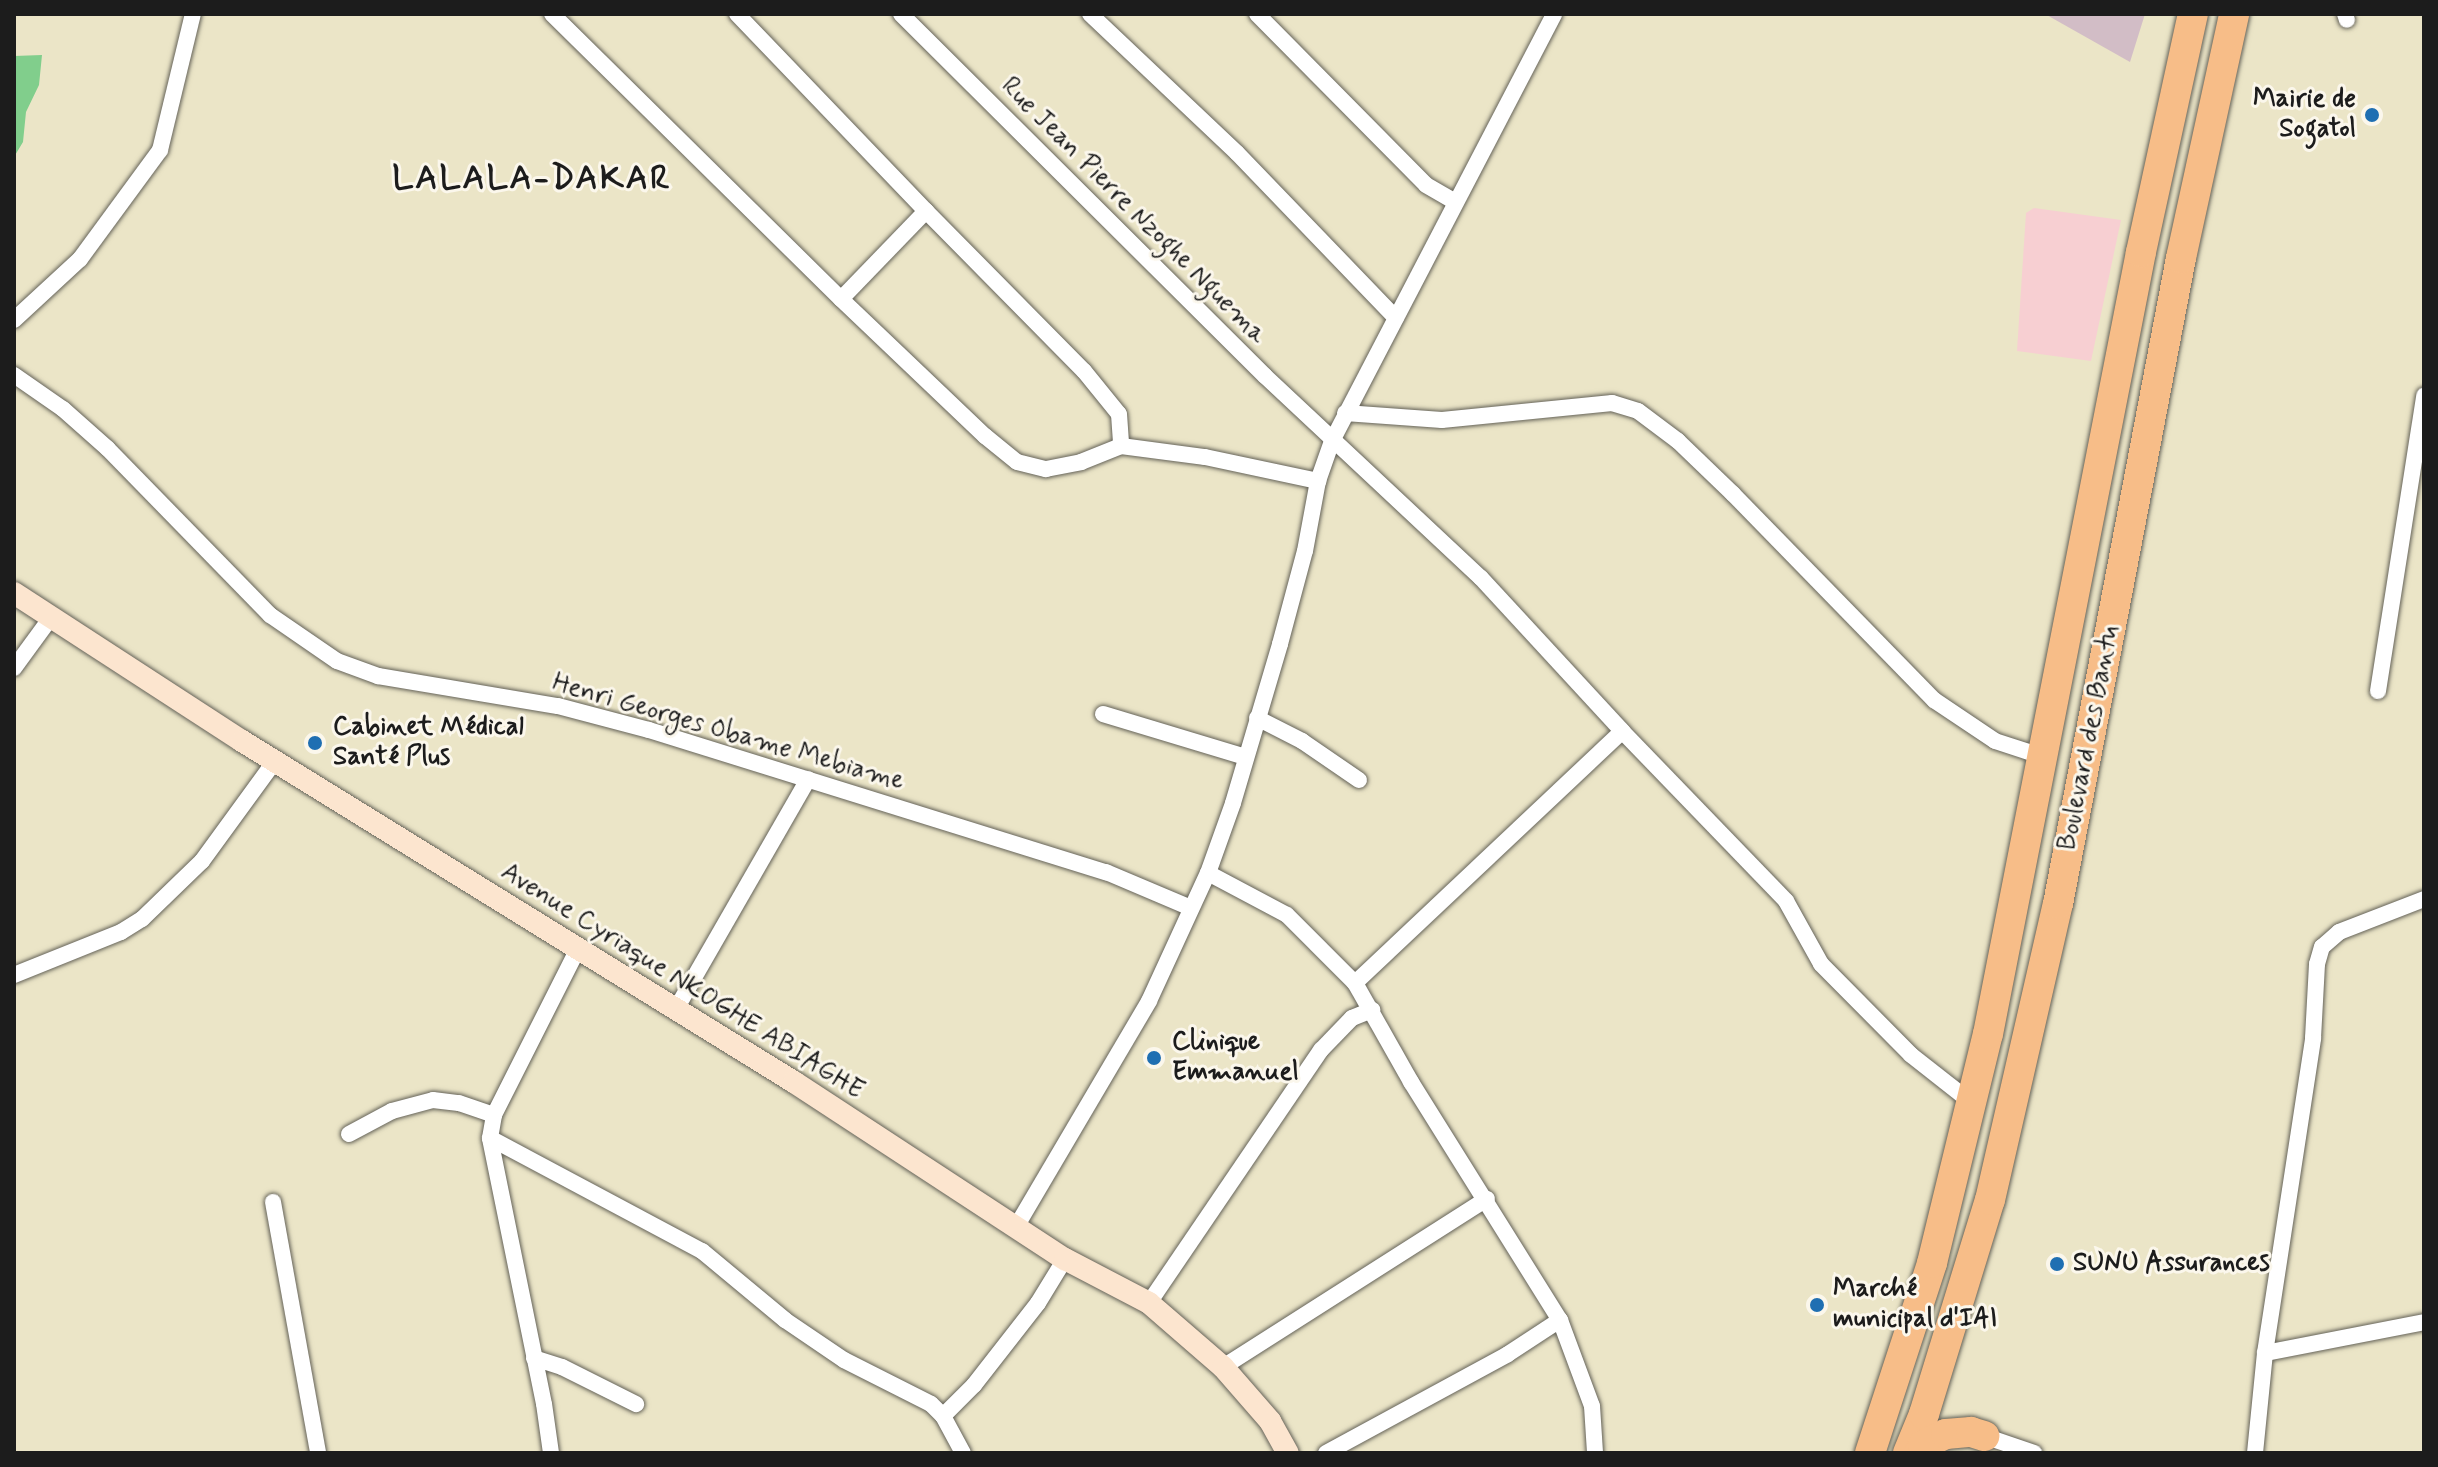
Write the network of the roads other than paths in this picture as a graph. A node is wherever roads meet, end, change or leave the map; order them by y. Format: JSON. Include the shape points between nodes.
{"nodes":[{"id":1,"x":193,"y":14,"type":"edge"},
{"id":2,"x":552,"y":14,"type":"edge"},
{"id":3,"x":737,"y":14,"type":"edge"},
{"id":4,"x":901,"y":14,"type":"edge"},
{"id":5,"x":1090,"y":14,"type":"edge"},
{"id":6,"x":1257,"y":14,"type":"edge"},
{"id":7,"x":1554,"y":14,"type":"edge"},
{"id":8,"x":2193,"y":14,"type":"edge"},
{"id":9,"x":2234,"y":14,"type":"edge"},
{"id":10,"x":1456,"y":202,"type":"junction"},
{"id":11,"x":926,"y":211,"type":"junction"},
{"id":12,"x":841,"y":299,"type":"junction"},
{"id":13,"x":1396,"y":318,"type":"junction"},
{"id":14,"x":14,"y":320,"type":"edge"},
{"id":15,"x":14,"y":375,"type":"edge"},
{"id":16,"x":2424,"y":396,"type":"edge"},
{"id":17,"x":1345,"y":413,"type":"junction"},
{"id":18,"x":1332,"y":441,"type":"junction"},
{"id":19,"x":1121,"y":446,"type":"junction"},
{"id":20,"x":1318,"y":481,"type":"junction"},
{"id":21,"x":14,"y":593,"type":"edge"},
{"id":22,"x":52,"y":616,"type":"junction"},
{"id":23,"x":14,"y":668,"type":"edge"},
{"id":24,"x":2378,"y":691,"type":"dead end"},
{"id":25,"x":1103,"y":714,"type":"dead end"},
{"id":26,"x":1257,"y":718,"type":"junction"},
{"id":27,"x":1622,"y":731,"type":"junction"},
{"id":28,"x":2041,"y":756,"type":"junction"},
{"id":29,"x":1245,"y":757,"type":"junction"},
{"id":30,"x":275,"y":761,"type":"junction"},
{"id":31,"x":808,"y":779,"type":"junction"},
{"id":32,"x":1359,"y":780,"type":"dead end"},
{"id":33,"x":1208,"y":873,"type":"junction"},
{"id":34,"x":2424,"y":899,"type":"edge"},
{"id":35,"x":1191,"y":908,"type":"junction"},
{"id":36,"x":578,"y":949,"type":"junction"},
{"id":37,"x":14,"y":975,"type":"edge"},
{"id":38,"x":1355,"y":983,"type":"junction"},
{"id":39,"x":676,"y":1009,"type":"junction"},
{"id":40,"x":1372,"y":1010,"type":"junction"},
{"id":41,"x":1971,"y":1102,"type":"junction"},
{"id":42,"x":494,"y":1115,"type":"junction"},
{"id":43,"x":349,"y":1134,"type":"dead end"},
{"id":44,"x":490,"y":1138,"type":"junction"},
{"id":45,"x":1487,"y":1199,"type":"junction"},
{"id":46,"x":273,"y":1202,"type":"dead end"},
{"id":47,"x":1016,"y":1227,"type":"junction"},
{"id":48,"x":1065,"y":1259,"type":"junction"},
{"id":49,"x":1932,"y":1263,"type":"junction"},
{"id":50,"x":1149,"y":1303,"type":"junction"},
{"id":51,"x":1560,"y":1320,"type":"junction"},
{"id":52,"x":2424,"y":1322,"type":"edge"},
{"id":53,"x":2265,"y":1353,"type":"junction"},
{"id":54,"x":534,"y":1358,"type":"junction"},
{"id":55,"x":1223,"y":1367,"type":"junction"},
{"id":56,"x":636,"y":1404,"type":"dead end"},
{"id":57,"x":943,"y":1416,"type":"junction"},
{"id":58,"x":1984,"y":1436,"type":"joint"},
{"id":59,"x":1916,"y":1451,"type":"edge"},
{"id":60,"x":318,"y":1453,"type":"edge"},
{"id":61,"x":551,"y":1453,"type":"edge"},
{"id":62,"x":963,"y":1453,"type":"edge"},
{"id":63,"x":1288,"y":1453,"type":"edge"},
{"id":64,"x":1326,"y":1453,"type":"edge"},
{"id":65,"x":1595,"y":1453,"type":"edge"},
{"id":66,"x":1850,"y":1453,"type":"edge"},
{"id":67,"x":1870,"y":1453,"type":"edge"},
{"id":68,"x":2034,"y":1453,"type":"edge"},
{"id":69,"x":2255,"y":1453,"type":"edge"}],
"edges":[{"from":1,"to":14,"type":"street","via":[[160,150],[80,259]]},
{"from":2,"to":12,"type":"street"},
{"from":3,"to":11,"type":"street"},
{"from":4,"to":18,"type":"street","name":"Rue Jean Pierre Nzoghe Nguema"},
{"from":5,"to":13,"type":"street","via":[[1247,163]]},
{"from":6,"to":10,"type":"street","via":[[1426,185]]},
{"from":7,"to":10,"type":"street"},
{"from":8,"to":28,"type":"highway","name":"Boulevard des Bantu"},
{"from":9,"to":59,"type":"highway","name":"Boulevard des Bantu","via":[[2181,258],[2058,904],[1990,1200]]},
{"from":10,"to":13,"type":"street"},
{"from":11,"to":12,"type":"street"},
{"from":11,"to":19,"type":"street","via":[[1084,371],[1119,414]]},
{"from":12,"to":19,"type":"street","via":[[1017,462],[1046,469]]},
{"from":13,"to":17,"type":"street"},
{"from":15,"to":31,"type":"street","name":"Henri Georges Obame Mebiame","via":[[101,442],[270,615],[337,661],[378,676],[558,706]]},
{"from":16,"to":24,"type":"street"},
{"from":17,"to":18,"type":"street"},
{"from":17,"to":28,"type":"street","via":[[1413,420],[1612,403],[1638,411],[1733,494],[1934,700],[1995,741]]},
{"from":18,"to":20,"type":"street"},
{"from":18,"to":27,"type":"street","name":"Rue Jean Pierre Nzoghe Nguema","via":[[1481,578]]},
{"from":19,"to":20,"type":"street"},
{"from":20,"to":26,"type":"street","via":[[1305,551]]},
{"from":21,"to":22,"type":"street","name":"Avenue Cyriaque NKOGHE ABIAGHE"},
{"from":22,"to":23,"type":"street"},
{"from":22,"to":30,"type":"street","name":"Avenue Cyriaque NKOGHE ABIAGHE"},
{"from":25,"to":29,"type":"street"},
{"from":26,"to":29,"type":"street"},
{"from":26,"to":32,"type":"street"},
{"from":27,"to":38,"type":"street"},
{"from":27,"to":41,"type":"street","name":"Rue Jean Pierre Nzoghe Nguema","via":[[1786,901],[1821,964],[1911,1055]]},
{"from":28,"to":41,"type":"highway","name":"Boulevard des Bantu"},
{"from":29,"to":33,"type":"street"},
{"from":30,"to":36,"type":"street","name":"Avenue Cyriaque NKOGHE ABIAGHE"},
{"from":30,"to":37,"type":"street","via":[[202,861],[142,919]]},
{"from":31,"to":35,"type":"street","name":"Henri Georges Obame Mebiame","via":[[1106,872]]},
{"from":31,"to":39,"type":"street"},
{"from":33,"to":35,"type":"street"},
{"from":33,"to":38,"type":"street","via":[[1287,915]]},
{"from":34,"to":53,"type":"street","via":[[2339,932],[2322,947]]},
{"from":35,"to":47,"type":"street","via":[[1149,1001]]},
{"from":36,"to":39,"type":"street","name":"Avenue Cyriaque NKOGHE ABIAGHE"},
{"from":36,"to":42,"type":"street"},
{"from":38,"to":40,"type":"street"},
{"from":39,"to":47,"type":"street","name":"Avenue Cyriaque NKOGHE ABIAGHE"},
{"from":40,"to":45,"type":"street","via":[[1411,1082]]},
{"from":40,"to":50,"type":"street","via":[[1352,1018],[1321,1050]]},
{"from":41,"to":49,"type":"highway","name":"Boulevard des Bantu"},
{"from":42,"to":43,"type":"street","via":[[433,1100],[392,1111]]},
{"from":42,"to":44,"type":"street"},
{"from":44,"to":54,"type":"street"},
{"from":44,"to":57,"type":"street","via":[[702,1251],[785,1320],[844,1360],[931,1404]]},
{"from":45,"to":51,"type":"street"},
{"from":45,"to":55,"type":"street"},
{"from":46,"to":60,"type":"street"},
{"from":47,"to":48,"type":"street","name":"Avenue Cyriaque NKOGHE ABIAGHE"},
{"from":48,"to":50,"type":"street","name":"Avenue Cyriaque NKOGHE ABIAGHE"},
{"from":48,"to":57,"type":"street","via":[[974,1385]]},
{"from":49,"to":66,"type":"highway"},
{"from":49,"to":67,"type":"highway","name":"Boulevard des Bantu"},
{"from":50,"to":55,"type":"street","name":"Avenue Cyriaque NKOGHE ABIAGHE"},
{"from":51,"to":64,"type":"street"},
{"from":51,"to":65,"type":"street","via":[[1592,1406]]},
{"from":52,"to":53,"type":"street"},
{"from":53,"to":69,"type":"street"},
{"from":54,"to":56,"type":"street"},
{"from":54,"to":61,"type":"street"},
{"from":55,"to":63,"type":"street","name":"Avenue Cyriaque NKOGHE ABIAGHE","via":[[1270,1421]]},
{"from":57,"to":62,"type":"street"},
{"from":58,"to":59,"type":"highway","via":[[1958,1431]]},
{"from":58,"to":68,"type":"street"}]}
